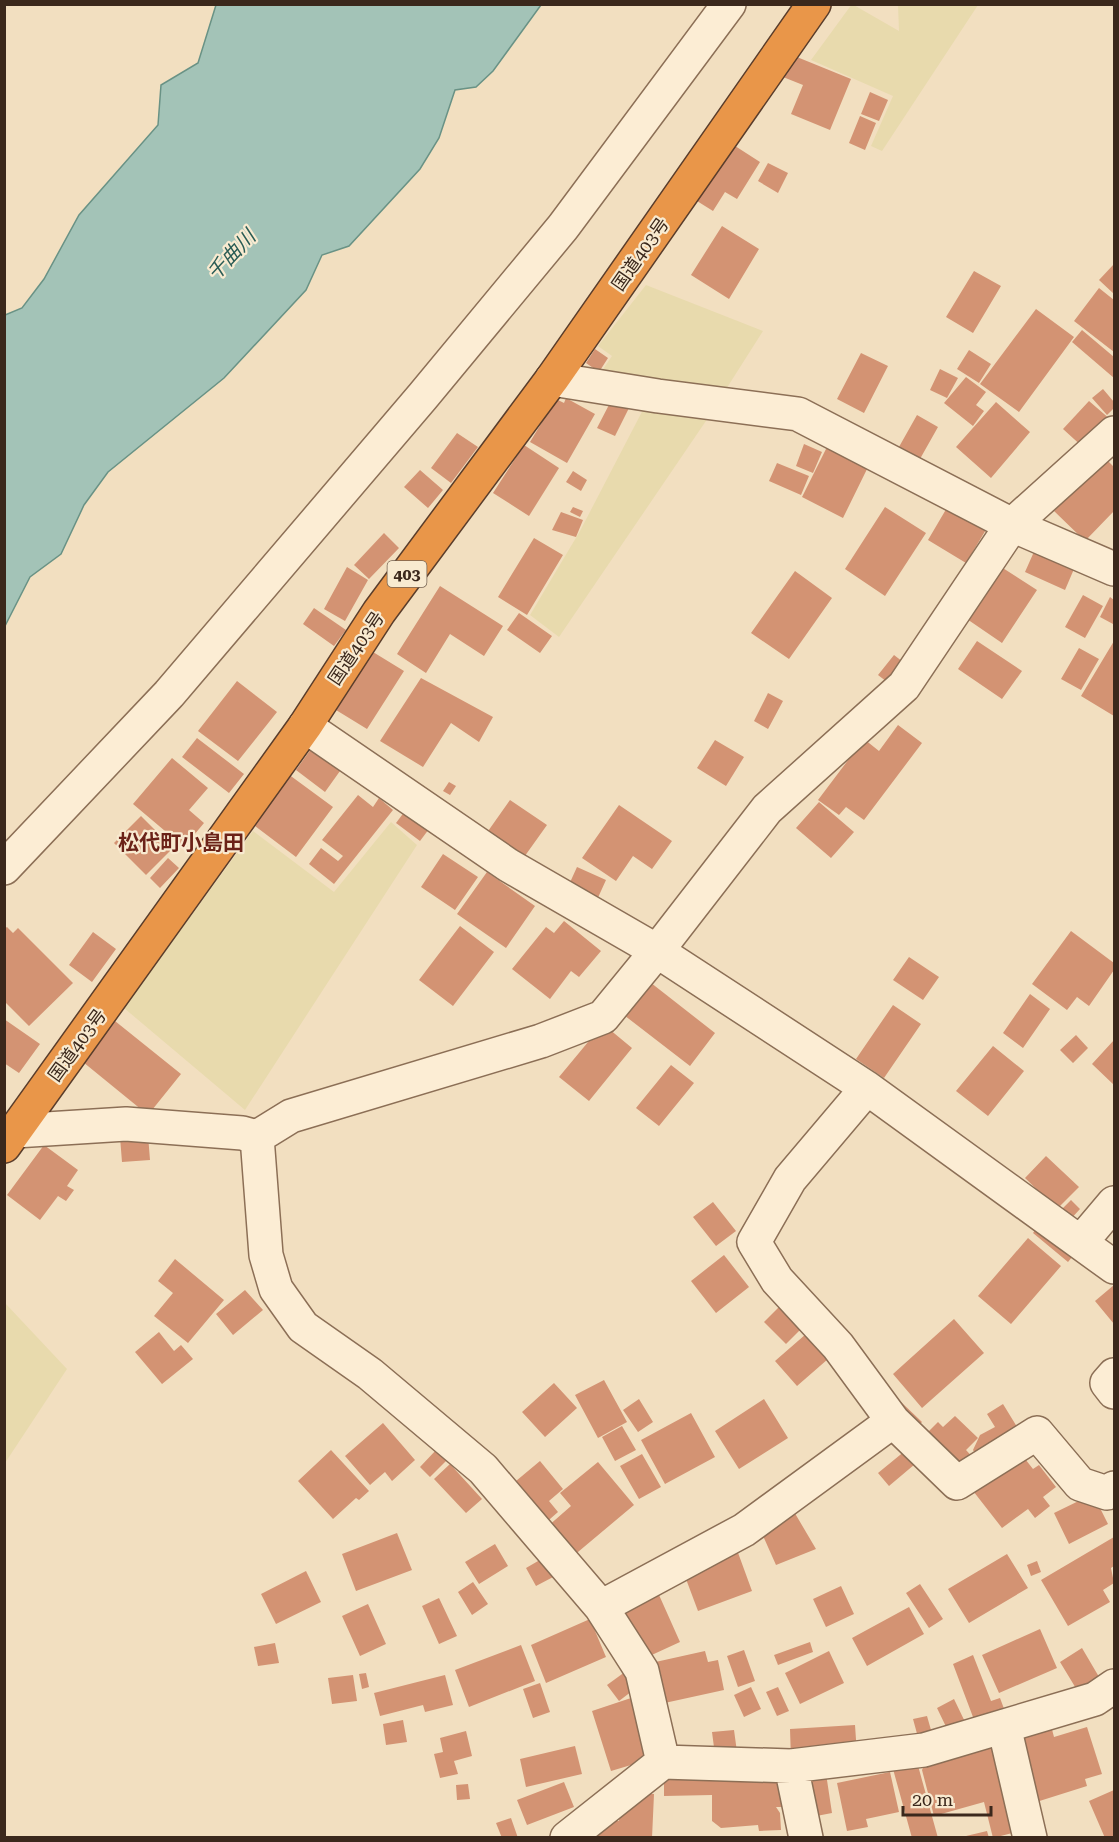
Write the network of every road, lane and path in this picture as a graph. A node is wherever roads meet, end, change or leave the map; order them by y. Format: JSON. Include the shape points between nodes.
{"nodes":[{"id":1,"x":729,"y":4,"type":"edge"},
{"id":2,"x":814,"y":4,"type":"edge"},
{"id":3,"x":552,"y":379,"type":"junction"},
{"id":4,"x":1114,"y":433,"type":"edge"},
{"id":5,"x":1012,"y":525,"type":"junction"},
{"id":6,"x":1114,"y":569,"type":"edge"},
{"id":7,"x":305,"y":726,"type":"junction"},
{"id":8,"x":4,"y":868,"type":"edge"},
{"id":9,"x":657,"y":951,"type":"junction"},
{"id":10,"x":867,"y":1088,"type":"junction"},
{"id":11,"x":256,"y":1137,"type":"junction"},
{"id":12,"x":10,"y":1139,"type":"edge"},
{"id":13,"x":1114,"y":1203,"type":"edge"},
{"id":14,"x":1081,"y":1242,"type":"junction"},
{"id":15,"x":1114,"y":1267,"type":"edge"},
{"id":16,"x":1114,"y":1375,"type":"edge"},
{"id":17,"x":1114,"y":1392,"type":"edge"},
{"id":18,"x":893,"y":1421,"type":"junction"},
{"id":19,"x":1114,"y":1488,"type":"edge"},
{"id":20,"x":601,"y":1607,"type":"junction"},
{"id":21,"x":1114,"y":1686,"type":"edge"},
{"id":22,"x":1004,"y":1726,"type":"junction"},
{"id":23,"x":663,"y":1762,"type":"junction"},
{"id":24,"x":791,"y":1766,"type":"junction"},
{"id":25,"x":567,"y":1838,"type":"edge"},
{"id":26,"x":806,"y":1838,"type":"edge"},
{"id":27,"x":1030,"y":1838,"type":"edge"}],
"edges":[{"from":1,"to":8,"type":"street","via":[[563,227],[423,396],[169,694]]},
{"from":2,"to":3,"type":"highway","name":"国道403号","number":"403"},
{"from":3,"to":5,"type":"street","via":[[798,414]]},
{"from":3,"to":7,"type":"highway","name":"国道403号","number":"403","via":[[379,612]]},
{"from":4,"to":5,"type":"street"},
{"from":5,"to":6,"type":"street"},
{"from":5,"to":9,"type":"street","via":[[904,686],[767,809]]},
{"from":7,"to":9,"type":"street","via":[[508,865]]},
{"from":7,"to":12,"type":"highway","name":"国道403号","number":"403"},
{"from":9,"to":10,"type":"street"},
{"from":9,"to":11,"type":"street","via":[[603,1017],[541,1041],[291,1116]]},
{"from":10,"to":14,"type":"street"},
{"from":10,"to":18,"type":"street","via":[[790,1179],[754,1242],[777,1280],[838,1346]]},
{"from":11,"to":12,"type":"street","via":[[126,1124]]},
{"from":11,"to":20,"type":"street","via":[[266,1255],[276,1289],[303,1327],[370,1374],[483,1469]]},
{"from":13,"to":14,"type":"street"},
{"from":14,"to":15,"type":"street"},
{"from":16,"to":17,"type":"street","via":[[1107,1383]]},
{"from":18,"to":19,"type":"street","via":[[957,1483],[1037,1433],[1080,1484],[1107,1493]]},
{"from":18,"to":20,"type":"street","via":[[744,1530]]},
{"from":20,"to":23,"type":"street","via":[[642,1671]]},
{"from":21,"to":22,"type":"street","via":[[1095,1699]]},
{"from":22,"to":24,"type":"street","via":[[924,1750]]},
{"from":22,"to":27,"type":"street"},
{"from":23,"to":24,"type":"street"},
{"from":23,"to":25,"type":"street"},
{"from":24,"to":26,"type":"street"}]}
